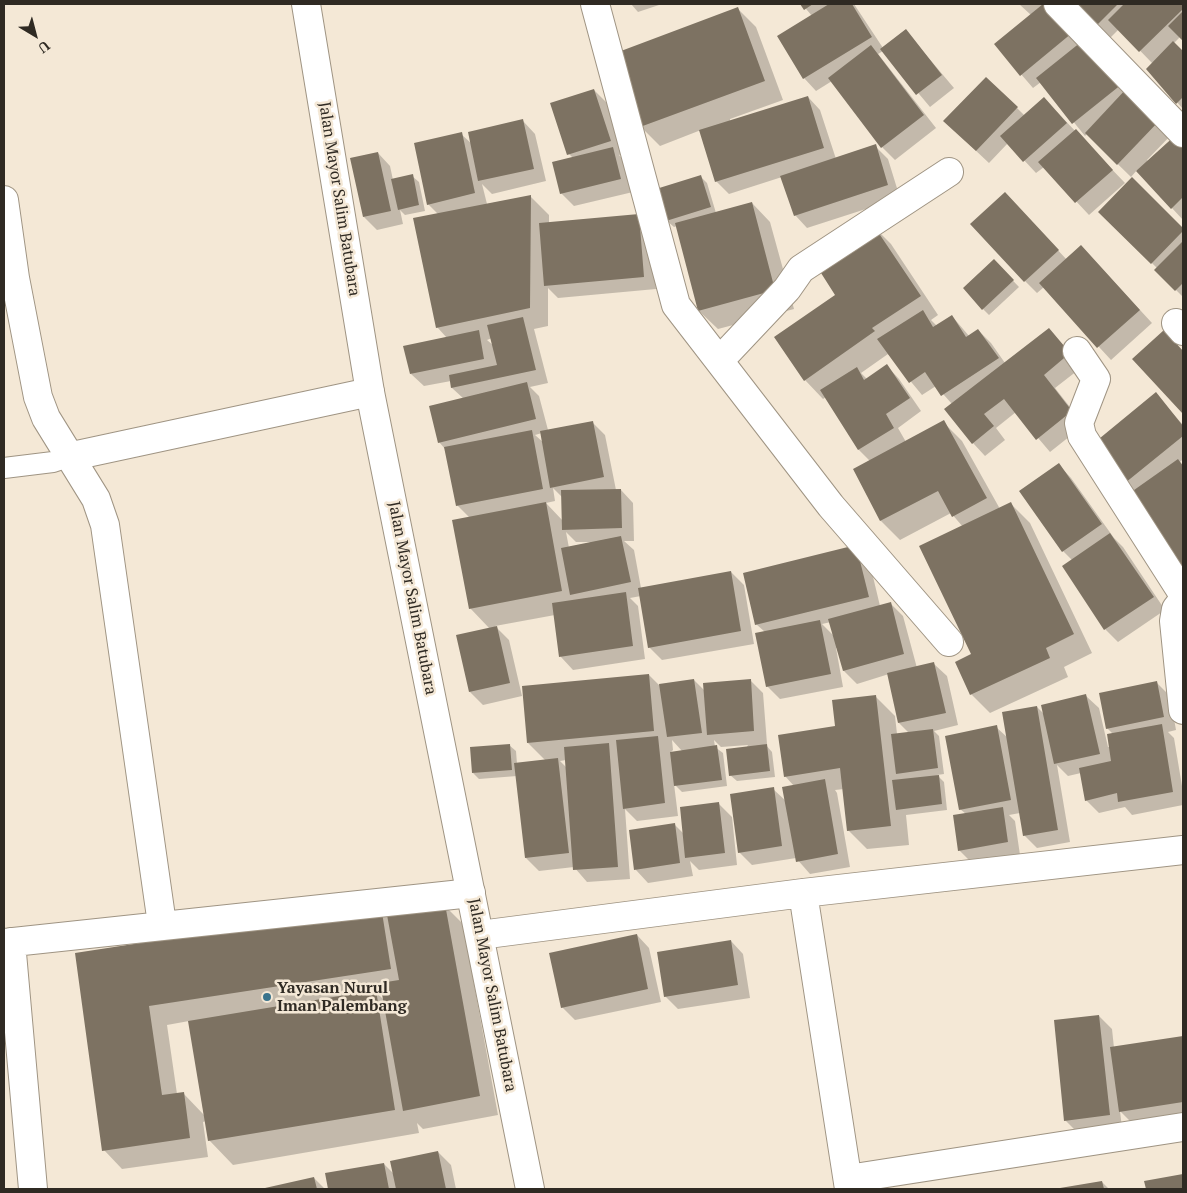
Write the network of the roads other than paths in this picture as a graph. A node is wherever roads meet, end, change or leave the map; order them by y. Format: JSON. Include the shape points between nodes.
{"nodes":[{"id":1,"x":306,"y":4,"type":"edge"},
{"id":2,"x":595,"y":4,"type":"edge"},
{"id":3,"x":1058,"y":4,"type":"edge"},
{"id":4,"x":1183,"y":133,"type":"edge"},
{"id":5,"x":948,"y":172,"type":"dead end"},
{"id":6,"x":4,"y":200,"type":"edge"},
{"id":7,"x":1077,"y":351,"type":"dead end"},
{"id":8,"x":720,"y":360,"type":"junction"},
{"id":9,"x":370,"y":392,"type":"junction"},
{"id":10,"x":68,"y":457,"type":"junction"},
{"id":11,"x":4,"y":468,"type":"edge"},
{"id":12,"x":1183,"y":594,"type":"edge"},
{"id":13,"x":1183,"y":600,"type":"edge"},
{"id":14,"x":949,"y":642,"type":"dead end"},
{"id":15,"x":1183,"y":710,"type":"edge"},
{"id":16,"x":1183,"y":850,"type":"edge"},
{"id":17,"x":472,"y":893,"type":"junction"},
{"id":18,"x":803,"y":893,"type":"junction"},
{"id":19,"x":162,"y":924,"type":"junction"},
{"id":20,"x":480,"y":935,"type":"junction"},
{"id":21,"x":8,"y":942,"type":"edge"},
{"id":22,"x":1183,"y":1127,"type":"edge"},
{"id":23,"x":849,"y":1184,"type":"edge"},
{"id":24,"x":33,"y":1189,"type":"edge"},
{"id":25,"x":530,"y":1189,"type":"edge"}],
"edges":[{"from":1,"to":9,"type":"street","name":"Jalan Mayor Salim Batubara"},
{"from":2,"to":8,"type":"street","via":[[676,305]]},
{"from":3,"to":4,"type":"street"},
{"from":5,"to":8,"type":"street","via":[[801,269],[787,289]]},
{"from":6,"to":10,"type":"street","via":[[38,397]]},
{"from":7,"to":12,"type":"street","via":[[1096,379],[1079,423],[1082,436]]},
{"from":8,"to":14,"type":"street","via":[[831,506]]},
{"from":9,"to":10,"type":"street"},
{"from":9,"to":17,"type":"street","name":"Jalan Mayor Salim Batubara"},
{"from":10,"to":11,"type":"lane"},
{"from":10,"to":19,"type":"street","via":[[96,498],[105,525]]},
{"from":13,"to":15,"type":"street","via":[[1176,608],[1174,621]]},
{"from":16,"to":18,"type":"street"},
{"from":17,"to":19,"type":"street"},
{"from":17,"to":20,"type":"street","name":"Jalan Mayor Salim Batubara"},
{"from":18,"to":20,"type":"street"},
{"from":18,"to":23,"type":"street"},
{"from":19,"to":21,"type":"street"},
{"from":20,"to":25,"type":"street","name":"Jalan Mayor Salim Batubara"},
{"from":21,"to":24,"type":"street"},
{"from":22,"to":23,"type":"street"}]}
